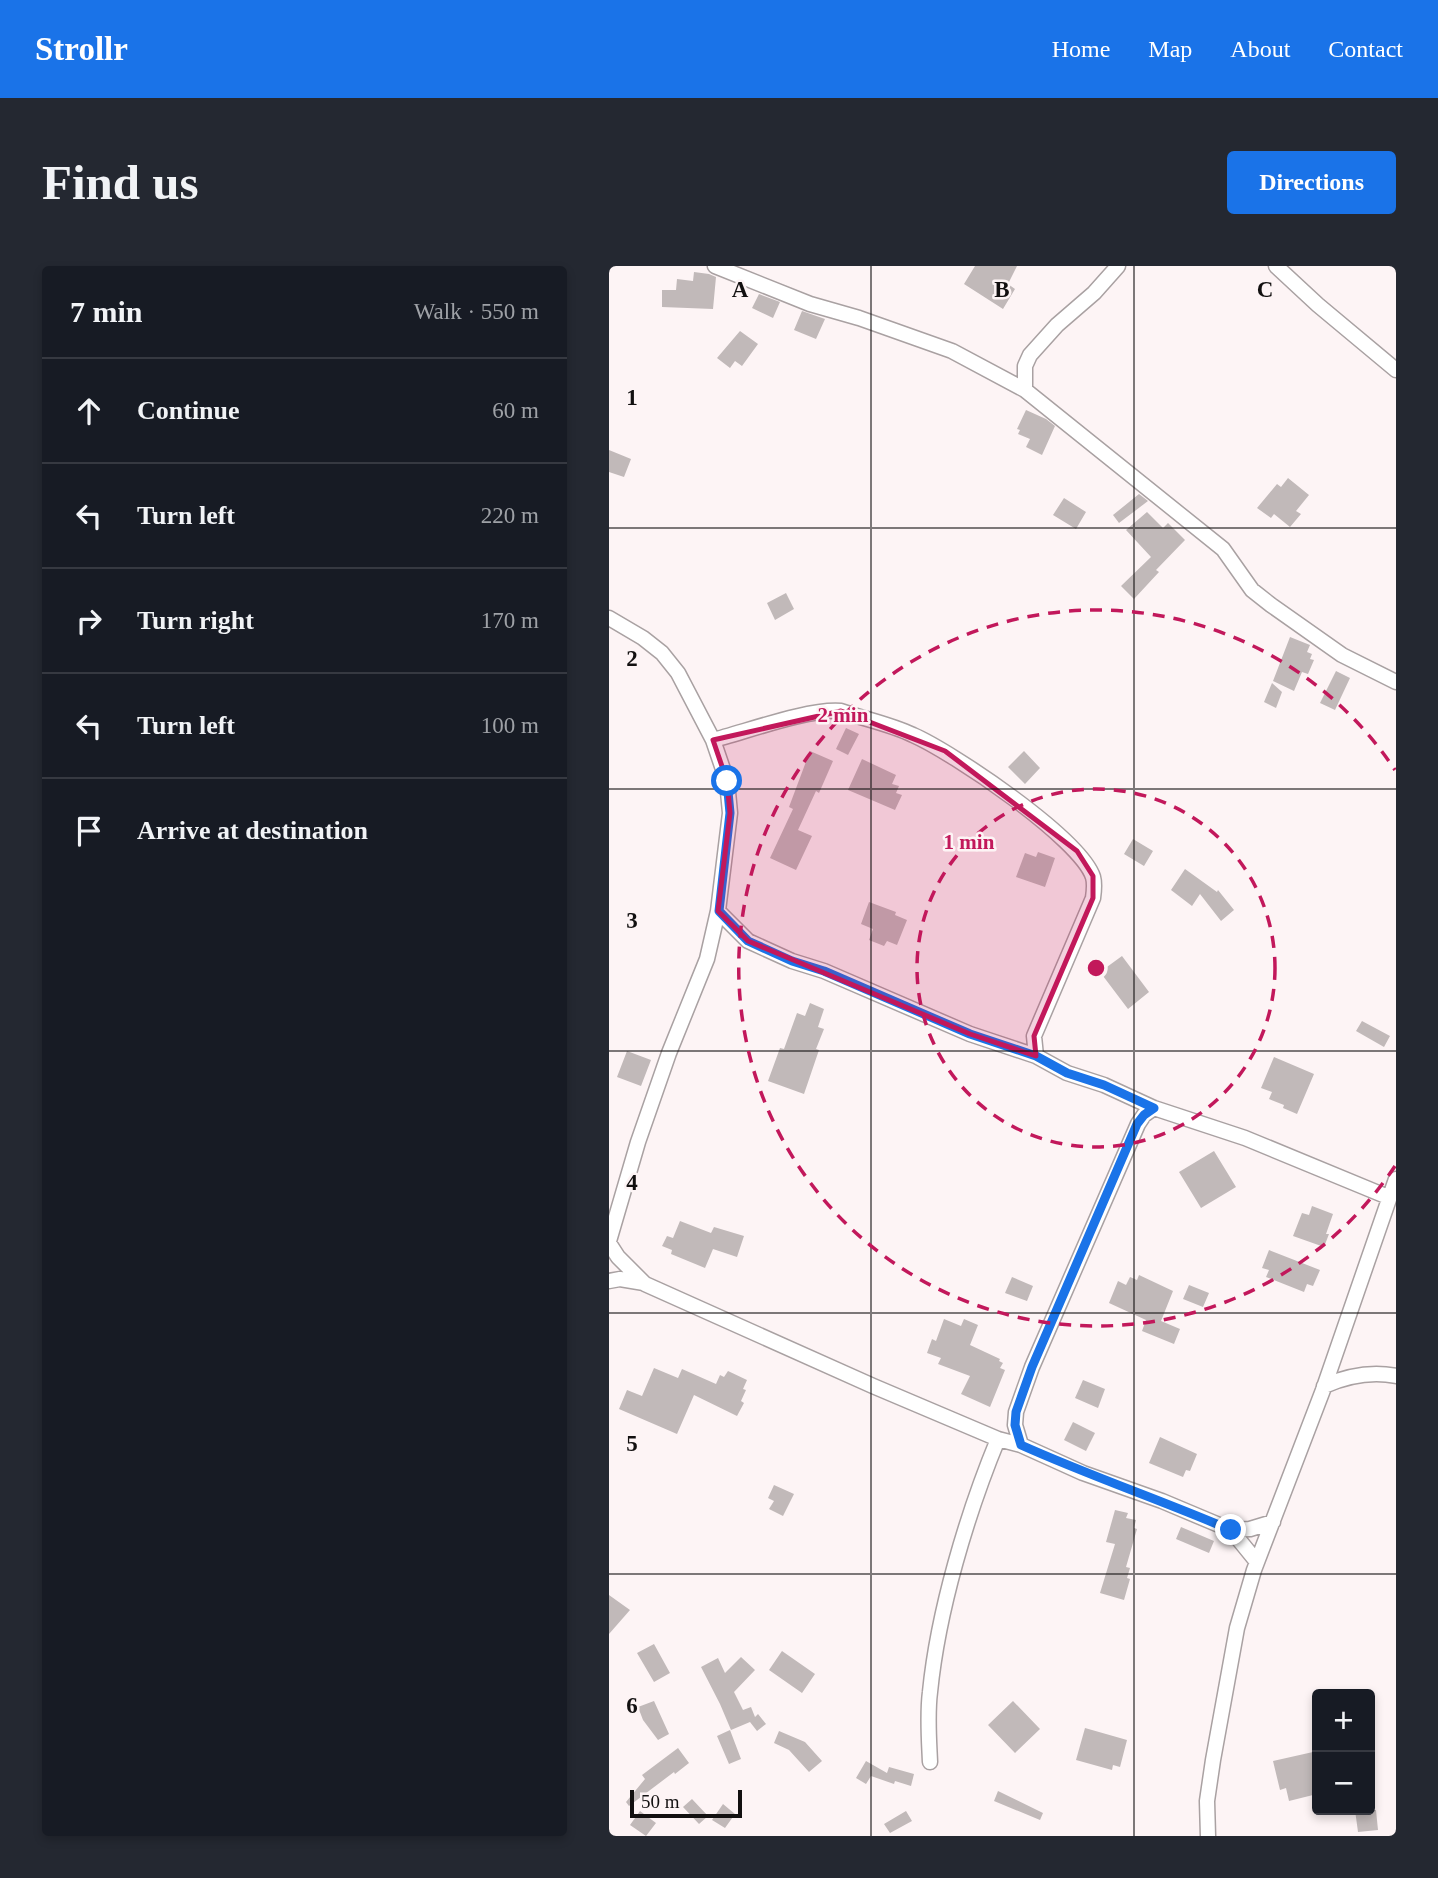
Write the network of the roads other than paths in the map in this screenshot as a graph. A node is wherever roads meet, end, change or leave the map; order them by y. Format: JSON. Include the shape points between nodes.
{"nodes":[{"id":1,"x":715,"y":266,"type":"edge"},
{"id":2,"x":1118,"y":266,"type":"edge"},
{"id":3,"x":1276,"y":266,"type":"edge"},
{"id":4,"x":1396,"y":370,"type":"edge"},
{"id":5,"x":1025,"y":390,"type":"junction"},
{"id":6,"x":609,"y":618,"type":"edge"},
{"id":7,"x":1396,"y":682,"type":"edge"},
{"id":8,"x":713,"y":740,"type":"junction"},
{"id":9,"x":719,"y":911,"type":"junction"},
{"id":10,"x":1036,"y":1056,"type":"junction"},
{"id":11,"x":1154,"y":1108,"type":"junction"},
{"id":12,"x":1396,"y":1179,"type":"edge"},
{"id":13,"x":1388,"y":1197,"type":"junction"},
{"id":14,"x":609,"y":1242,"type":"edge"},
{"id":15,"x":609,"y":1281,"type":"edge"},
{"id":16,"x":645,"y":1284,"type":"junction"},
{"id":17,"x":1396,"y":1376,"type":"edge"},
{"id":18,"x":1324,"y":1386,"type":"junction"},
{"id":19,"x":1015,"y":1417,"type":"junction"},
{"id":20,"x":994,"y":1437,"type":"junction"},
{"id":21,"x":1021,"y":1445,"type":"junction"},
{"id":22,"x":1273,"y":1522,"type":"junction"},
{"id":23,"x":1231,"y":1530,"type":"junction"},
{"id":24,"x":1257,"y":1562,"type":"junction"},
{"id":25,"x":930,"y":1762,"type":"dead end"},
{"id":26,"x":1208,"y":1836,"type":"edge"}],
"edges":[{"from":1,"to":5,"type":"street","via":[[810,304],[952,351]]},
{"from":2,"to":5,"type":"street","via":[[1030,355]]},
{"from":3,"to":4,"type":"street"},
{"from":5,"to":7,"type":"street","via":[[1223,549],[1252,590],[1271,605],[1342,654]]},
{"from":6,"to":8,"type":"street","via":[[662,653],[678,673]]},
{"from":8,"to":9,"type":"street","via":[[727,781],[730,813]]},
{"from":8,"to":10,"type":"street","via":[[841,711],[910,733],[945,751],[1077,851],[1093,876],[1093,898],[1034,1036]]},
{"from":9,"to":10,"type":"street","via":[[748,941],[970,1034]]},
{"from":9,"to":14,"type":"street","via":[[707,959],[638,1142]]},
{"from":10,"to":11,"type":"street"},
{"from":11,"to":13,"type":"street","via":[[1245,1138]]},
{"from":11,"to":19,"type":"street","via":[[1137,1124],[1032,1367]]},
{"from":12,"to":13,"type":"street"},
{"from":13,"to":18,"type":"street"},
{"from":14,"to":16,"type":"street"},
{"from":15,"to":16,"type":"street"},
{"from":16,"to":20,"type":"street"},
{"from":17,"to":18,"type":"street","via":[[1376,1372]]},
{"from":18,"to":22,"type":"street"},
{"from":19,"to":20,"type":"street"},
{"from":19,"to":21,"type":"street"},
{"from":20,"to":21,"type":"street"},
{"from":20,"to":25,"type":"street","via":[[944,1610],[929,1694]]},
{"from":21,"to":23,"type":"street"},
{"from":22,"to":23,"type":"street"},
{"from":22,"to":24,"type":"street"},
{"from":23,"to":24,"type":"street"},
{"from":24,"to":26,"type":"street","via":[[1225,1690],[1207,1801]]}]}
